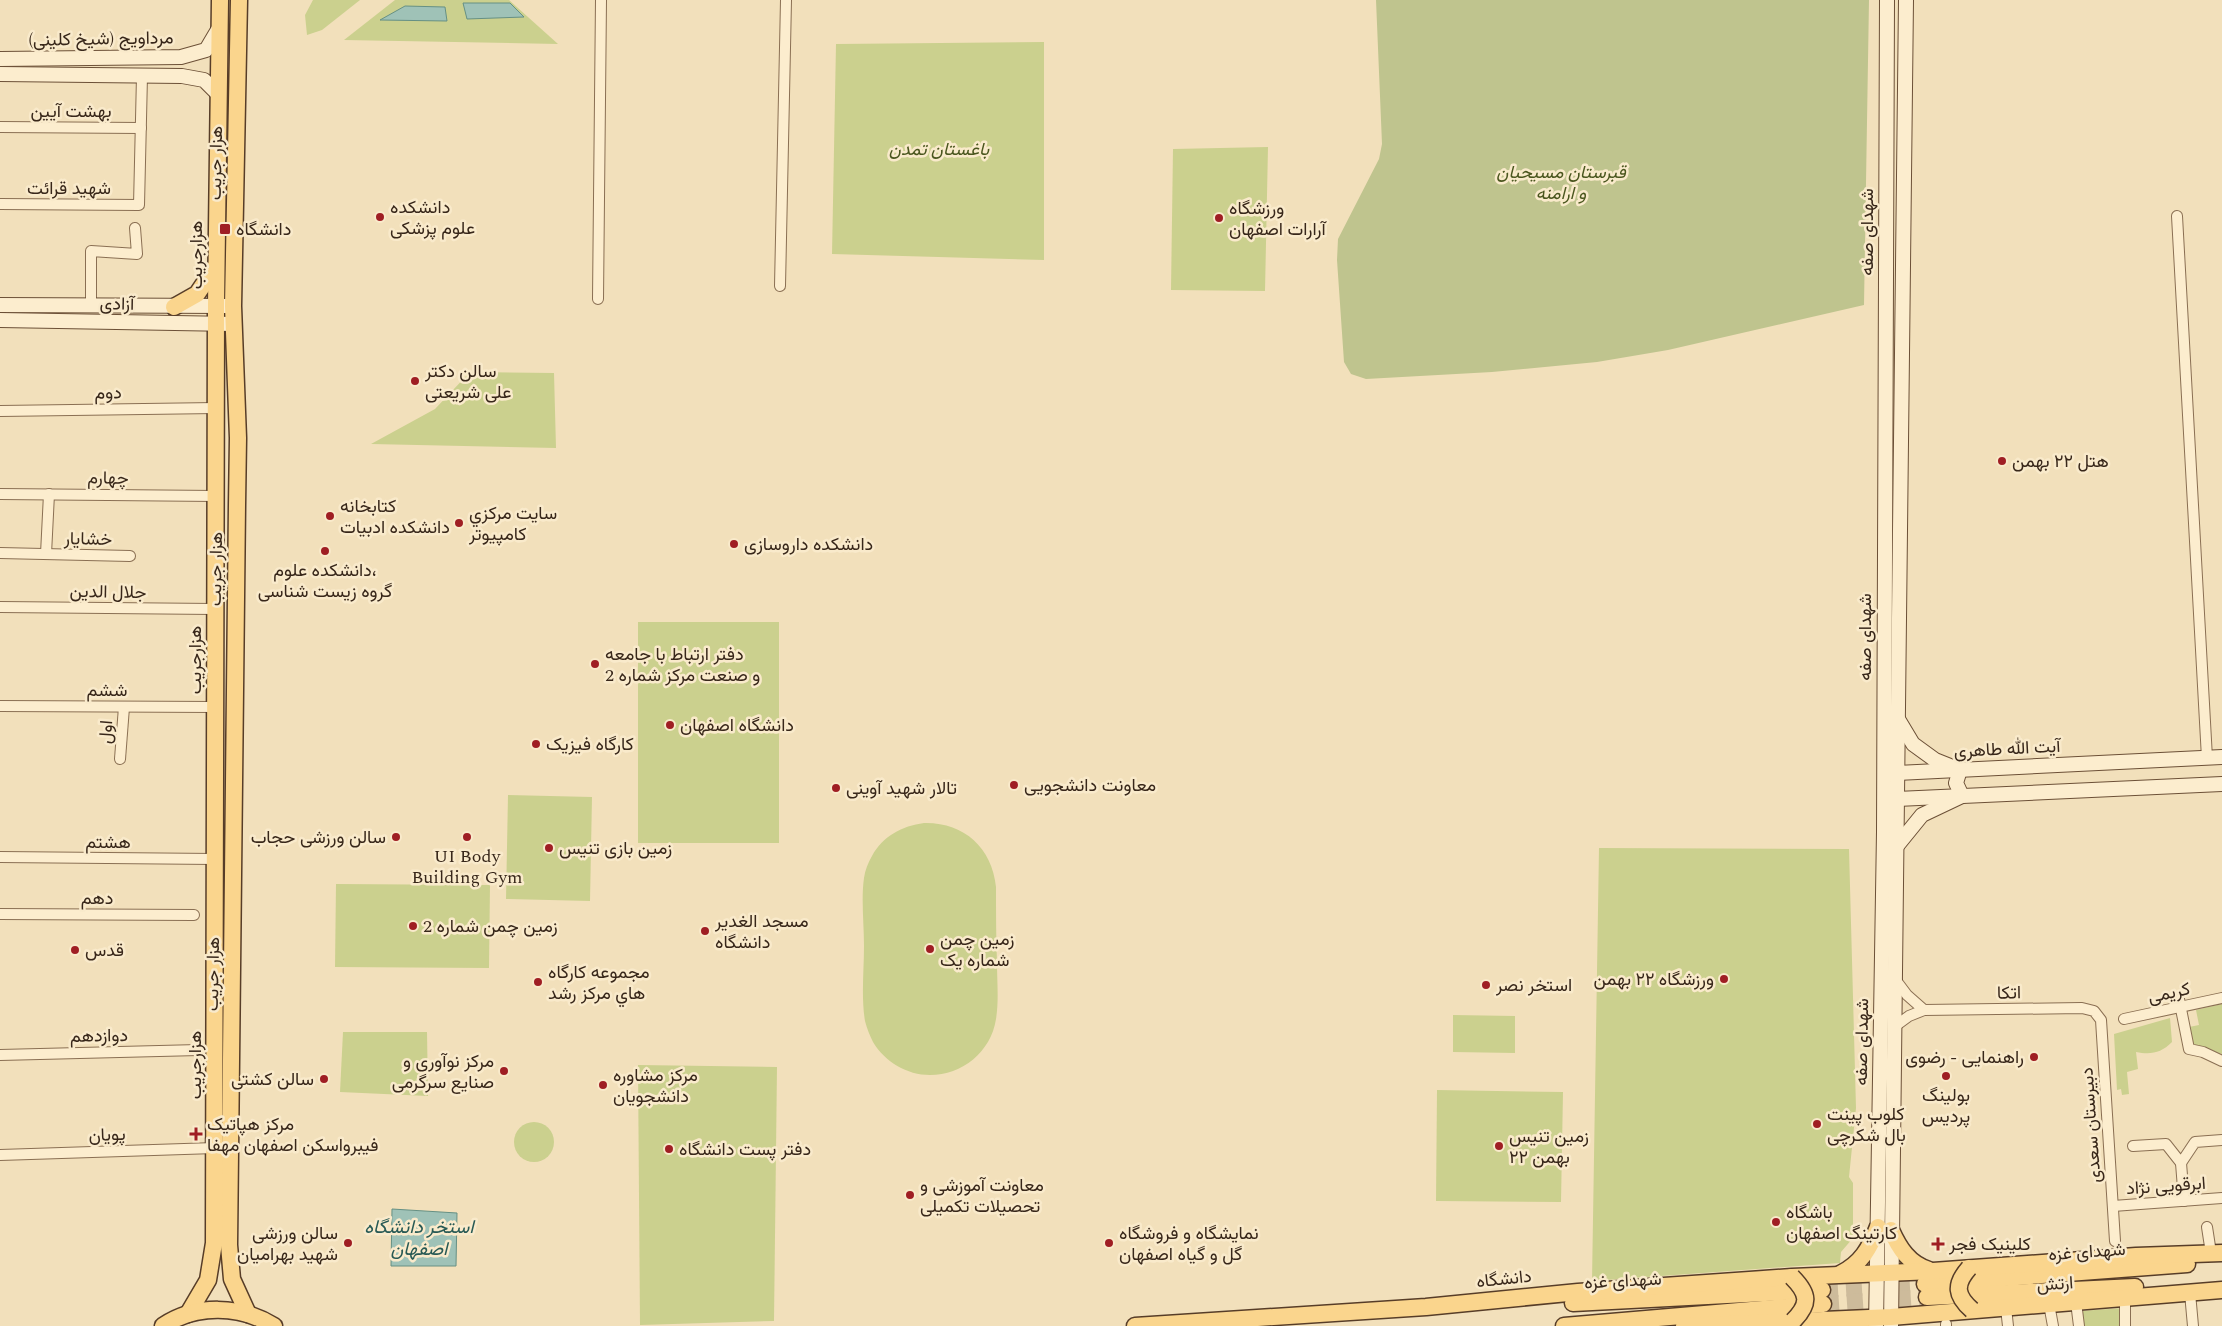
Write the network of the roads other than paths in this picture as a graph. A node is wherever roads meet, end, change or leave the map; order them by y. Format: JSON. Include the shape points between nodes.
{"nodes":[{"id":1,"x":220,"y":0,"type":"edge"},
{"id":2,"x":239,"y":0,"type":"edge"},
{"id":3,"x":601,"y":0,"type":"edge"},
{"id":4,"x":786,"y":0,"type":"edge"},
{"id":5,"x":1887,"y":0,"type":"edge"},
{"id":6,"x":1906,"y":0,"type":"edge"},
{"id":7,"x":219,"y":28,"type":"junction"},
{"id":8,"x":0,"y":59,"type":"edge"},
{"id":9,"x":45,"y":67,"type":"junction"},
{"id":10,"x":0,"y":74,"type":"edge"},
{"id":11,"x":142,"y":76,"type":"junction"},
{"id":12,"x":1886,"y":88,"type":"junction"},
{"id":13,"x":1905,"y":88,"type":"junction"},
{"id":14,"x":218,"y":94,"type":"junction"},
{"id":15,"x":0,"y":127,"type":"edge"},
{"id":16,"x":141,"y":128,"type":"junction"},
{"id":17,"x":0,"y":204,"type":"edge"},
{"id":18,"x":2177,"y":216,"type":"dead end"},
{"id":19,"x":135,"y":228,"type":"dead end"},
{"id":20,"x":216,"y":266,"type":"junction"},
{"id":21,"x":780,"y":286,"type":"dead end"},
{"id":22,"x":598,"y":299,"type":"dead end"},
{"id":23,"x":0,"y":305,"type":"edge"},
{"id":24,"x":91,"y":305,"type":"junction"},
{"id":25,"x":216,"y":306,"type":"junction"},
{"id":26,"x":233,"y":306,"type":"junction"},
{"id":27,"x":174,"y":307,"type":"junction"},
{"id":28,"x":0,"y":320,"type":"edge"},
{"id":29,"x":233,"y":324,"type":"junction"},
{"id":30,"x":216,"y":325,"type":"junction"},
{"id":31,"x":216,"y":408,"type":"junction"},
{"id":32,"x":0,"y":410,"type":"edge"},
{"id":33,"x":0,"y":494,"type":"edge"},
{"id":34,"x":49,"y":494,"type":"junction"},
{"id":35,"x":216,"y":496,"type":"junction"},
{"id":36,"x":0,"y":553,"type":"edge"},
{"id":37,"x":46,"y":554,"type":"junction"},
{"id":38,"x":130,"y":556,"type":"dead end"},
{"id":39,"x":0,"y":607,"type":"edge"},
{"id":40,"x":215,"y":609,"type":"junction"},
{"id":41,"x":235,"y":699,"type":"junction"},
{"id":42,"x":215,"y":703,"type":"junction"},
{"id":43,"x":0,"y":706,"type":"edge"},
{"id":44,"x":124,"y":707,"type":"junction"},
{"id":45,"x":1898,"y":718,"type":"junction"},
{"id":46,"x":2222,"y":757,"type":"edge"},
{"id":47,"x":2207,"y":758,"type":"junction"},
{"id":48,"x":120,"y":759,"type":"dead end"},
{"id":49,"x":1960,"y":770,"type":"junction"},
{"id":50,"x":1897,"y":773,"type":"junction"},
{"id":51,"x":2222,"y":784,"type":"edge"},
{"id":52,"x":1884,"y":785,"type":"junction"},
{"id":53,"x":1962,"y":796,"type":"junction"},
{"id":54,"x":1897,"y":799,"type":"junction"},
{"id":55,"x":1896,"y":847,"type":"junction"},
{"id":56,"x":0,"y":857,"type":"edge"},
{"id":57,"x":215,"y":859,"type":"junction"},
{"id":58,"x":0,"y":914,"type":"edge"},
{"id":59,"x":194,"y":915,"type":"dead end"},
{"id":60,"x":1895,"y":979,"type":"junction"},
{"id":61,"x":2222,"y":998,"type":"edge"},
{"id":62,"x":2180,"y":1003,"type":"junction"},
{"id":63,"x":1924,"y":1010,"type":"junction"},
{"id":64,"x":2094,"y":1010,"type":"joint"},
{"id":65,"x":2124,"y":1020,"type":"dead end"},
{"id":66,"x":1894,"y":1027,"type":"junction"},
{"id":67,"x":199,"y":1050,"type":"dead end"},
{"id":68,"x":0,"y":1054,"type":"edge"},
{"id":69,"x":2222,"y":1061,"type":"edge"},
{"id":70,"x":215,"y":1079,"type":"junction"},
{"id":71,"x":232,"y":1079,"type":"junction"},
{"id":72,"x":2222,"y":1140,"type":"edge"},
{"id":73,"x":2133,"y":1146,"type":"dead end"},
{"id":74,"x":215,"y":1148,"type":"junction"},
{"id":75,"x":0,"y":1155,"type":"edge"},
{"id":76,"x":2181,"y":1163,"type":"junction"},
{"id":77,"x":2222,"y":1198,"type":"edge"},
{"id":78,"x":2184,"y":1201,"type":"junction"},
{"id":79,"x":2113,"y":1206,"type":"junction"},
{"id":80,"x":2207,"y":1227,"type":"dead end"},
{"id":81,"x":1885,"y":1229,"type":"junction"},
{"id":82,"x":2115,"y":1241,"type":"junction"},
{"id":83,"x":2136,"y":1256,"type":"junction"},
{"id":84,"x":2218,"y":1256,"type":"edge"},
{"id":85,"x":2098,"y":1258,"type":"junction"},
{"id":86,"x":1969,"y":1268,"type":"junction"},
{"id":87,"x":1840,"y":1274,"type":"junction"},
{"id":88,"x":1883,"y":1274,"type":"junction"},
{"id":89,"x":1792,"y":1277,"type":"junction"},
{"id":90,"x":2222,"y":1282,"type":"edge"},
{"id":91,"x":1928,"y":1284,"type":"junction"},
{"id":92,"x":2222,"y":1290,"type":"edge"},
{"id":93,"x":2190,"y":1293,"type":"junction"},
{"id":94,"x":2125,"y":1298,"type":"junction"},
{"id":95,"x":2076,"y":1302,"type":"junction"},
{"id":96,"x":2049,"y":1304,"type":"junction"},
{"id":97,"x":1426,"y":1307,"type":"junction"},
{"id":98,"x":2006,"y":1308,"type":"junction"},
{"id":99,"x":1972,"y":1310,"type":"junction"},
{"id":100,"x":188,"y":1314,"type":"junction"},
{"id":101,"x":248,"y":1314,"type":"junction"},
{"id":102,"x":1921,"y":1314,"type":"junction"},
{"id":103,"x":1829,"y":1320,"type":"junction"},
{"id":104,"x":1793,"y":1321,"type":"junction"},
{"id":105,"x":1883,"y":1323,"type":"edge"},
{"id":106,"x":1762,"y":1324,"type":"edge"},
{"id":107,"x":1723,"y":1325,"type":"edge"},
{"id":108,"x":163,"y":1326,"type":"edge"},
{"id":109,"x":274,"y":1326,"type":"edge"},
{"id":110,"x":1135,"y":1326,"type":"edge"},
{"id":111,"x":1564,"y":1326,"type":"edge"},
{"id":112,"x":1684,"y":1326,"type":"edge"},
{"id":113,"x":1699,"y":1326,"type":"edge"},
{"id":114,"x":1849,"y":1326,"type":"edge"},
{"id":115,"x":1908,"y":1326,"type":"edge"},
{"id":116,"x":2008,"y":1326,"type":"edge"},
{"id":117,"x":2053,"y":1326,"type":"edge"},
{"id":118,"x":2079,"y":1326,"type":"edge"},
{"id":119,"x":2125,"y":1326,"type":"edge"},
{"id":120,"x":2193,"y":1326,"type":"edge"}],
"edges":[{"from":1,"to":7,"type":"main road","name":"هزارجریب"},
{"from":2,"to":26,"type":"main road","name":"هزار جریب"},
{"from":3,"to":22,"type":"street"},
{"from":4,"to":21,"type":"street"},
{"from":5,"to":12,"type":"main road","name":"شهدای صفه"},
{"from":6,"to":13,"type":"main road","name":"شهدای صفه"},
{"from":7,"to":9,"type":"main road","name":"مرداویج (شیخ کلینی)","via":[[206,50],[181,57]]},
{"from":7,"to":14,"type":"main road","name":"هزارجریب"},
{"from":8,"to":9,"type":"main road","name":"مرداویج (شیخ کلینی)"},
{"from":9,"to":10,"type":"main road","name":"مرداویج (شیخ کلینی)"},
{"from":9,"to":11,"type":"main road","name":"مرداویج (شیخ کلینی)"},
{"from":11,"to":14,"type":"main road","name":"مرداویج (شیخ کلینی)","via":[[182,76],[204,80]]},
{"from":11,"to":16,"type":"street"},
{"from":12,"to":13,"type":"main road"},
{"from":12,"to":52,"type":"main road","name":"شهدای صفه"},
{"from":13,"to":45,"type":"main road","name":"شهدای صفه"},
{"from":14,"to":20,"type":"main road","name":"هزارجریب"},
{"from":15,"to":16,"type":"street","name":"بهشت آیین"},
{"from":16,"to":17,"type":"street","name":"شهید قرائت","via":[[139,204]]},
{"from":18,"to":47,"type":"street"},
{"from":19,"to":24,"type":"street","via":[[137,254],[91,251]]},
{"from":20,"to":25,"type":"main road","name":"هزارجریب"},
{"from":20,"to":27,"type":"main road","via":[[197,294]]},
{"from":23,"to":24,"type":"main road","name":"آزادی"},
{"from":24,"to":27,"type":"main road","name":"آزادی"},
{"from":25,"to":26,"type":"main road","name":"آزادی"},
{"from":25,"to":27,"type":"main road","name":"آزادی"},
{"from":25,"to":30,"type":"main road","name":"هزارجریب"},
{"from":26,"to":29,"type":"main road","name":"هزار جریب"},
{"from":28,"to":30,"type":"main road","name":"آزادی"},
{"from":29,"to":30,"type":"main road","name":"آزادی"},
{"from":29,"to":41,"type":"main road","name":"هزار جریب","via":[[238,438]]},
{"from":30,"to":31,"type":"main road","name":"هزارجریب"},
{"from":31,"to":32,"type":"street","name":"دوم"},
{"from":31,"to":35,"type":"main road","name":"هزارجریب"},
{"from":33,"to":34,"type":"street","name":"چهارم"},
{"from":34,"to":35,"type":"street","name":"چهارم"},
{"from":34,"to":37,"type":"street","name":"خشایار"},
{"from":35,"to":40,"type":"main road","name":"هزارجریب"},
{"from":36,"to":37,"type":"street","name":"خشایار"},
{"from":37,"to":38,"type":"street","name":"خشایار"},
{"from":39,"to":40,"type":"street","name":"جلال الدین"},
{"from":40,"to":42,"type":"main road","name":"هزارجریب"},
{"from":41,"to":42,"type":"main road"},
{"from":41,"to":71,"type":"main road","name":"هزار جریب"},
{"from":42,"to":44,"type":"street","name":"ششم"},
{"from":42,"to":57,"type":"main road","name":"هزارجریب"},
{"from":43,"to":44,"type":"street","name":"ششم"},
{"from":44,"to":48,"type":"street","name":"اول"},
{"from":45,"to":49,"type":"main road","via":[[1913,744],[1935,760]]},
{"from":45,"to":50,"type":"main road","name":"شهدای صفه"},
{"from":46,"to":47,"type":"main road","name":"آیت الله طاهری"},
{"from":47,"to":49,"type":"main road","name":"آیت الله طاهری"},
{"from":49,"to":50,"type":"main road","name":"آیت الله طاهری"},
{"from":49,"to":53,"type":"main road","via":[[1956,783]]},
{"from":50,"to":52,"type":"main road"},
{"from":50,"to":54,"type":"main road","name":"شهدای صفه"},
{"from":51,"to":53,"type":"main road"},
{"from":52,"to":54,"type":"main road"},
{"from":52,"to":81,"type":"main road","name":"شهدای صفه"},
{"from":53,"to":54,"type":"main road"},
{"from":53,"to":55,"type":"main road","via":[[1922,815]]},
{"from":54,"to":55,"type":"main road","name":"شهدای صفه"},
{"from":55,"to":60,"type":"main road","name":"شهدای صفه"},
{"from":56,"to":57,"type":"street","name":"هشتم"},
{"from":57,"to":70,"type":"main road","name":"هزارجریب"},
{"from":58,"to":59,"type":"street","name":"دهم"},
{"from":60,"to":63,"type":"street"},
{"from":60,"to":66,"type":"main road","name":"شهدای صفه"},
{"from":61,"to":62,"type":"street","name":"کریمی"},
{"from":62,"to":65,"type":"street","name":"کریمی"},
{"from":62,"to":69,"type":"street","via":[[2189,1049]]},
{"from":63,"to":64,"type":"street","name":"اتکا"},
{"from":63,"to":66,"type":"street"},
{"from":64,"to":79,"type":"street","name":"دبیرستان سعدی","via":[[2101,1020]]},
{"from":66,"to":81,"type":"main road","name":"شهدای صفه"},
{"from":67,"to":68,"type":"street","name":"دوازدهم"},
{"from":70,"to":71,"type":"main road"},
{"from":70,"to":74,"type":"main road","name":"هزارجریب"},
{"from":71,"to":101,"type":"main road","name":"هزار جریب","via":[[229,1245],[232,1279]]},
{"from":72,"to":76,"type":"street","via":[[2194,1142]]},
{"from":73,"to":76,"type":"street","via":[[2166,1144]]},
{"from":74,"to":75,"type":"street","name":"پویان"},
{"from":74,"to":100,"type":"main road","name":"هزارجریب","via":[[214,1243],[208,1280]]},
{"from":76,"to":78,"type":"street"},
{"from":77,"to":78,"type":"street","name":"ابرقویی نژاد"},
{"from":78,"to":79,"type":"street","name":"ابرقویی نژاد"},
{"from":79,"to":82,"type":"street","name":"دبیرستان سعدی"},
{"from":80,"to":84,"type":"street"},
{"from":81,"to":87,"type":"main road","via":[[1853,1268]]},
{"from":81,"to":88,"type":"main road","name":"شهدای صفه"},
{"from":81,"to":91,"type":"main road","via":[[1911,1261],[1921,1267]]},
{"from":82,"to":83,"type":"street"},
{"from":82,"to":85,"type":"street"},
{"from":83,"to":84,"type":"main road","name":"ارتش"},
{"from":83,"to":85,"type":"main road","name":"ارتش"},
{"from":84,"to":91,"type":"main road","name":"شهدای غزه"},
{"from":85,"to":86,"type":"main road","name":"ارتش"},
{"from":86,"to":91,"type":"main road","name":"ارتش"},
{"from":86,"to":99,"type":"main road","bridge":true,"via":[[1960,1278],[1959,1288],[1961,1300]]},
{"from":87,"to":88,"type":"main road","name":"دانشگاه"},
{"from":87,"to":89,"type":"main road","name":"دانشگاه"},
{"from":88,"to":91,"type":"main road","name":"ارتش"},
{"from":88,"to":105,"type":"main road","via":[[1875,1296]]},
{"from":88,"to":105,"type":"main road","via":[[1891,1295]]},
{"from":89,"to":97,"type":"main road","name":"دانشگاه","via":[[1578,1292]]},
{"from":89,"to":104,"type":"main road","bridge":true,"via":[[1802,1287],[1805,1298],[1804,1310]]},
{"from":90,"to":91,"type":"main road","name":"شهدای غزه"},
{"from":92,"to":93,"type":"main road","name":"ارتش"},
{"from":93,"to":94,"type":"main road","name":"ارتش"},
{"from":93,"to":120,"type":"street"},
{"from":94,"to":95,"type":"main road","name":"ارتش"},
{"from":94,"to":119,"type":"street"},
{"from":95,"to":96,"type":"main road","name":"ارتش"},
{"from":95,"to":118,"type":"street"},
{"from":96,"to":98,"type":"main road","name":"ارتش"},
{"from":96,"to":117,"type":"street"},
{"from":97,"to":110,"type":"main road","name":"دانشگاه"},
{"from":97,"to":111,"type":"main road","name":"شهدای غزه","via":[[1822,1297]]},
{"from":98,"to":99,"type":"main road","name":"ارتش"},
{"from":98,"to":116,"type":"street"},
{"from":99,"to":102,"type":"main road","name":"ارتش"},
{"from":100,"to":101,"type":"main road","via":[[221,1310]]},
{"from":100,"to":108,"type":"main road"},
{"from":101,"to":109,"type":"main road"},
{"from":102,"to":105,"type":"main road","name":"ارتش"},
{"from":102,"to":115,"type":"main road"},
{"from":103,"to":104,"type":"main road"},
{"from":103,"to":105,"type":"main road"},
{"from":103,"to":114,"type":"main road"},
{"from":104,"to":106,"type":"main road"},
{"from":106,"to":107,"type":"main road"},
{"from":107,"to":113,"type":"main road"},
{"from":112,"to":113,"type":"main road"}]}
